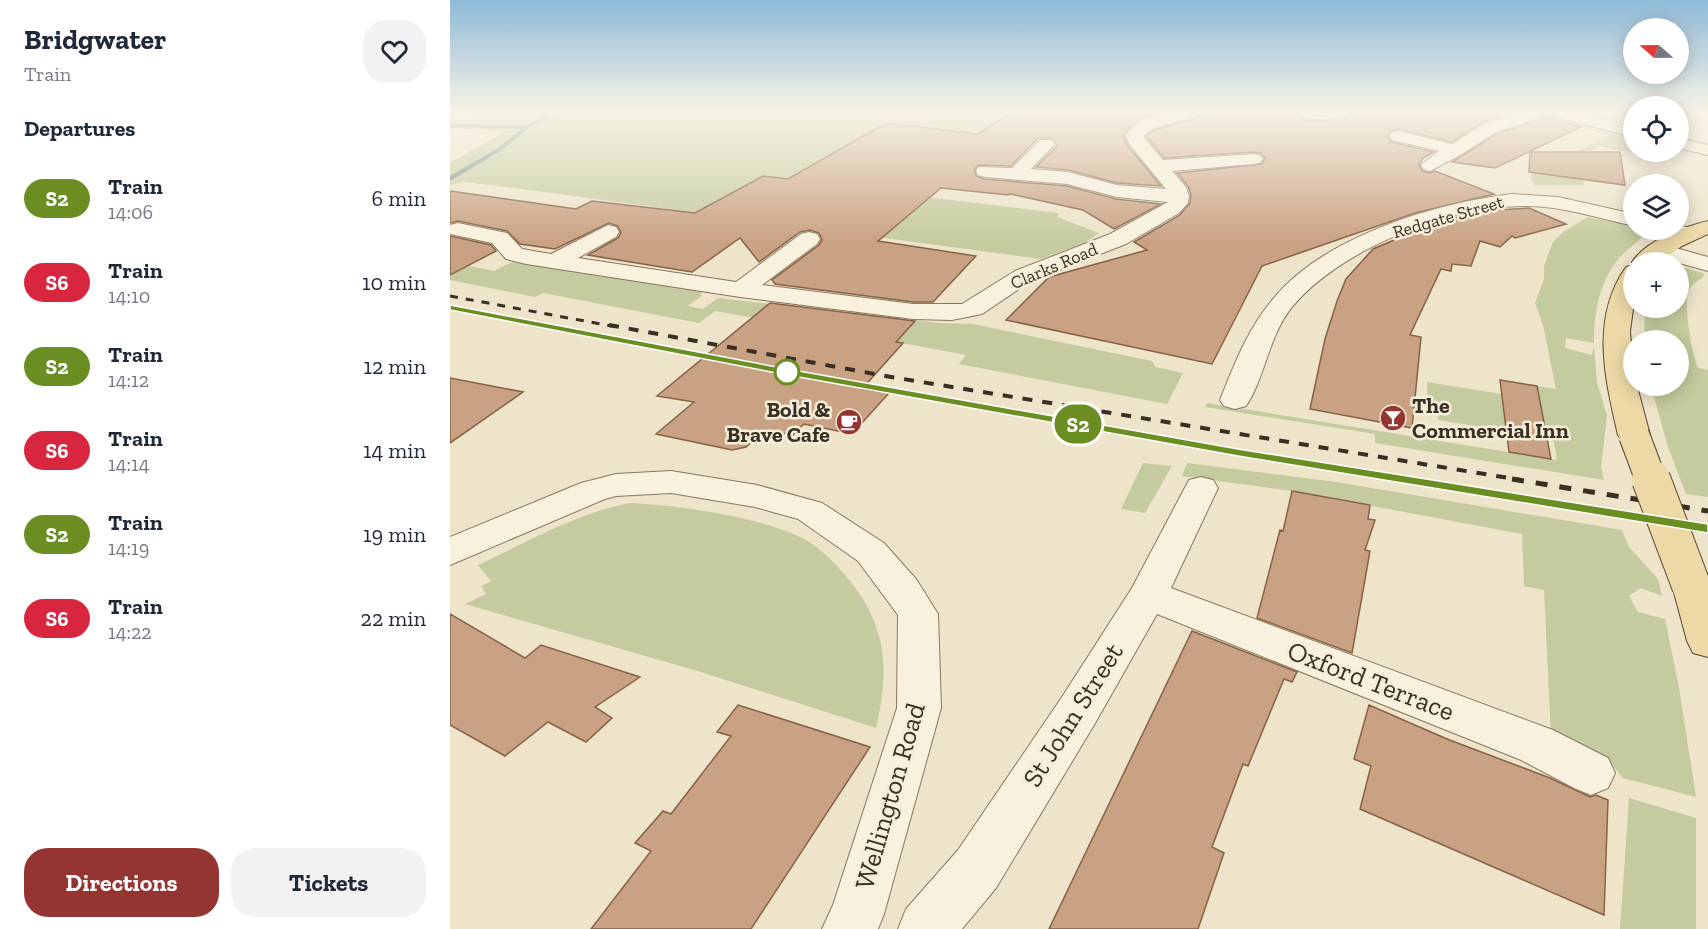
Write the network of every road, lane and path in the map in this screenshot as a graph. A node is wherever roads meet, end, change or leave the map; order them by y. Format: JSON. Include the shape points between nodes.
{"nodes":[{"id":1,"x":1035,"y":155,"type":"edge"},
{"id":2,"x":1149,"y":155,"type":"edge"},
{"id":3,"x":1447,"y":155,"type":"edge"},
{"id":4,"x":1254,"y":158,"type":"dead end"},
{"id":5,"x":1430,"y":165,"type":"dead end"},
{"id":6,"x":1159,"y":166,"type":"junction"},
{"id":7,"x":985,"y":171,"type":"dead end"},
{"id":8,"x":1017,"y":173,"type":"junction"},
{"id":9,"x":1179,"y":196,"type":"junction"},
{"id":10,"x":1623,"y":218,"type":"edge"},
{"id":11,"x":458,"y":230,"type":"dead end"},
{"id":12,"x":608,"y":232,"type":"dead end"},
{"id":13,"x":809,"y":239,"type":"dead end"},
{"id":14,"x":1674,"y":240,"type":"edge"},
{"id":15,"x":1657,"y":252,"type":"edge"},
{"id":16,"x":1689,"y":261,"type":"edge"},
{"id":17,"x":554,"y":262,"type":"junction"},
{"id":18,"x":1708,"y":264,"type":"edge"},
{"id":19,"x":1623,"y":287,"type":"edge"},
{"id":20,"x":740,"y":290,"type":"junction"},
{"id":21,"x":1235,"y":400,"type":"dead end"},
{"id":22,"x":1201,"y":488,"type":"dead end"},
{"id":23,"x":450,"y":552,"type":"edge"},
{"id":24,"x":1148,"y":595,"type":"junction"},
{"id":25,"x":1708,"y":641,"type":"edge"},
{"id":26,"x":1591,"y":773,"type":"dead end"},
{"id":27,"x":850,"y":929,"type":"edge"},
{"id":28,"x":926,"y":929,"type":"edge"}],
"edges":[{"from":1,"to":8,"type":"street"},
{"from":2,"to":6,"type":"street"},
{"from":3,"to":5,"type":"street"},
{"from":4,"to":6,"type":"street"},
{"from":6,"to":9,"type":"street"},
{"from":7,"to":8,"type":"street"},
{"from":8,"to":9,"type":"street","via":[[1068,178],[1117,191]]},
{"from":9,"to":20,"type":"street","name":"Clarks Road","via":[[1172,209],[1137,230],[1010,282],[986,303],[965,311],[924,311]]},
{"from":10,"to":21,"type":"street","name":"Redgate Street","via":[[1553,203],[1512,200],[1454,212],[1349,251],[1291,292],[1277,310]]},
{"from":11,"to":17,"type":"street","name":"Clarks Road","via":[[499,238],[517,256]]},
{"from":12,"to":17,"type":"street"},
{"from":13,"to":20,"type":"street"},
{"from":14,"to":15,"type":"main road"},
{"from":16,"to":18,"type":"street"},
{"from":17,"to":20,"type":"street","name":"Clarks Road"},
{"from":19,"to":25,"type":"main road","bridge":true,"via":[[1616,338],[1622,389],[1634,435]]},
{"from":22,"to":24,"type":"street","name":"St John Street"},
{"from":23,"to":27,"type":"street","name":"Wellington Road","via":[[593,491],[616,485],[671,482],[757,496],[810,512],[871,552],[918,614],[919,708]]},
{"from":24,"to":26,"type":"street","name":"Oxford Terrace","via":[[1537,745]]},
{"from":24,"to":28,"type":"street","name":"St John Street","via":[[977,869]]}]}
